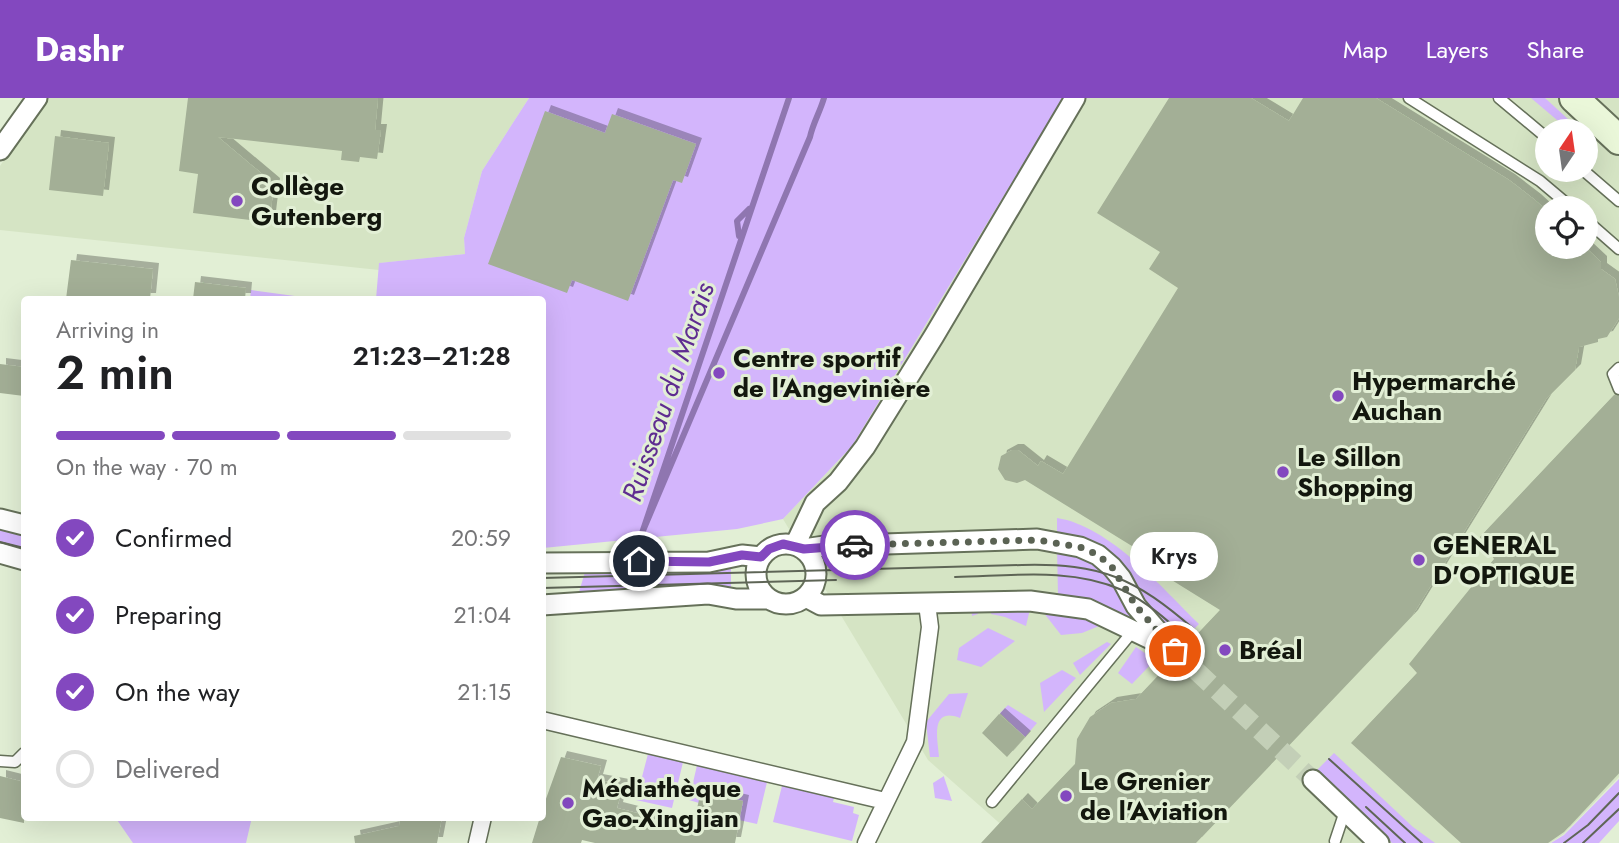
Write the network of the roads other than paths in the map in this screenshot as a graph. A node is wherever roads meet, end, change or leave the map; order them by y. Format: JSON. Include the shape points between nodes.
{"nodes":[{"id":1,"x":37,"y":98,"type":"edge"},
{"id":2,"x":1075,"y":98,"type":"edge"},
{"id":3,"x":1409,"y":98,"type":"edge"},
{"id":4,"x":1499,"y":98,"type":"edge"},
{"id":5,"x":1574,"y":98,"type":"edge"},
{"id":6,"x":1598,"y":98,"type":"edge"},
{"id":7,"x":1619,"y":117,"type":"edge"},
{"id":8,"x":1535,"y":128,"type":"edge"},
{"id":9,"x":1619,"y":140,"type":"edge"},
{"id":10,"x":0,"y":150,"type":"edge"},
{"id":11,"x":1597,"y":182,"type":"edge"},
{"id":12,"x":1558,"y":196,"type":"edge"},
{"id":13,"x":1619,"y":201,"type":"edge"},
{"id":14,"x":1598,"y":230,"type":"edge"},
{"id":15,"x":1619,"y":248,"type":"edge"},
{"id":16,"x":1619,"y":368,"type":"edge"},
{"id":17,"x":1619,"y":389,"type":"edge"},
{"id":18,"x":0,"y":519,"type":"edge"},
{"id":19,"x":21,"y":524,"type":"edge"},
{"id":20,"x":799,"y":547,"type":"junction"},
{"id":21,"x":0,"y":553,"type":"edge"},
{"id":22,"x":761,"y":557,"type":"junction"},
{"id":23,"x":21,"y":559,"type":"edge"},
{"id":24,"x":546,"y":563,"type":"edge"},
{"id":25,"x":807,"y":597,"type":"junction"},
{"id":26,"x":768,"y":599,"type":"junction"},
{"id":27,"x":927,"y":604,"type":"junction"},
{"id":28,"x":546,"y":608,"type":"edge"},
{"id":29,"x":1133,"y":631,"type":"junction"},
{"id":30,"x":546,"y":721,"type":"edge"},
{"id":31,"x":21,"y":756,"type":"edge"},
{"id":32,"x":0,"y":761,"type":"edge"},
{"id":33,"x":1313,"y":780,"type":"tunnel mouth"},
{"id":34,"x":885,"y":801,"type":"junction"},
{"id":35,"x":992,"y":802,"type":"dead end"},
{"id":36,"x":1345,"y":810,"type":"junction"},
{"id":37,"x":482,"y":821,"type":"edge"},
{"id":38,"x":1335,"y":841,"type":"dead end"},
{"id":39,"x":477,"y":843,"type":"edge"},
{"id":40,"x":866,"y":843,"type":"edge"},
{"id":41,"x":1379,"y":843,"type":"edge"}],
"edges":[{"from":1,"to":10,"type":"street"},
{"from":2,"to":20,"type":"street","via":[[865,447],[815,503]]},
{"from":3,"to":12,"type":"lane"},
{"from":4,"to":8,"type":"lane"},
{"from":5,"to":9,"type":"main road"},
{"from":6,"to":7,"type":"main road"},
{"from":11,"to":13,"type":"lane"},
{"from":14,"to":15,"type":"lane"},
{"from":16,"to":17,"type":"lane","via":[[1613,374]]},
{"from":18,"to":19,"type":"street"},
{"from":20,"to":22,"type":"street","via":[[776,545]]},
{"from":20,"to":25,"type":"street","via":[[817,570]]},
{"from":20,"to":29,"type":"street","via":[[1064,542],[1098,555],[1112,567],[1136,606],[1175,651]]},
{"from":21,"to":23,"type":"street"},
{"from":22,"to":24,"type":"street","via":[[742,555],[709,562]]},
{"from":22,"to":26,"type":"street","via":[[756,583]]},
{"from":25,"to":26,"type":"street","via":[[789,605]]},
{"from":25,"to":27,"type":"street","via":[[821,605]]},
{"from":26,"to":28,"type":"street","via":[[708,594]]},
{"from":27,"to":29,"type":"street","via":[[1057,603],[1088,609]]},
{"from":27,"to":34,"type":"street","via":[[930,627],[915,741]]},
{"from":29,"to":35,"type":"lane"},
{"from":30,"to":34,"type":"street"},
{"from":31,"to":32,"type":"lane","via":[[15,762]]},
{"from":33,"to":36,"type":"street"},
{"from":34,"to":40,"type":"street"},
{"from":36,"to":38,"type":"lane"},
{"from":36,"to":41,"type":"street"},
{"from":37,"to":39,"type":"street"}]}
